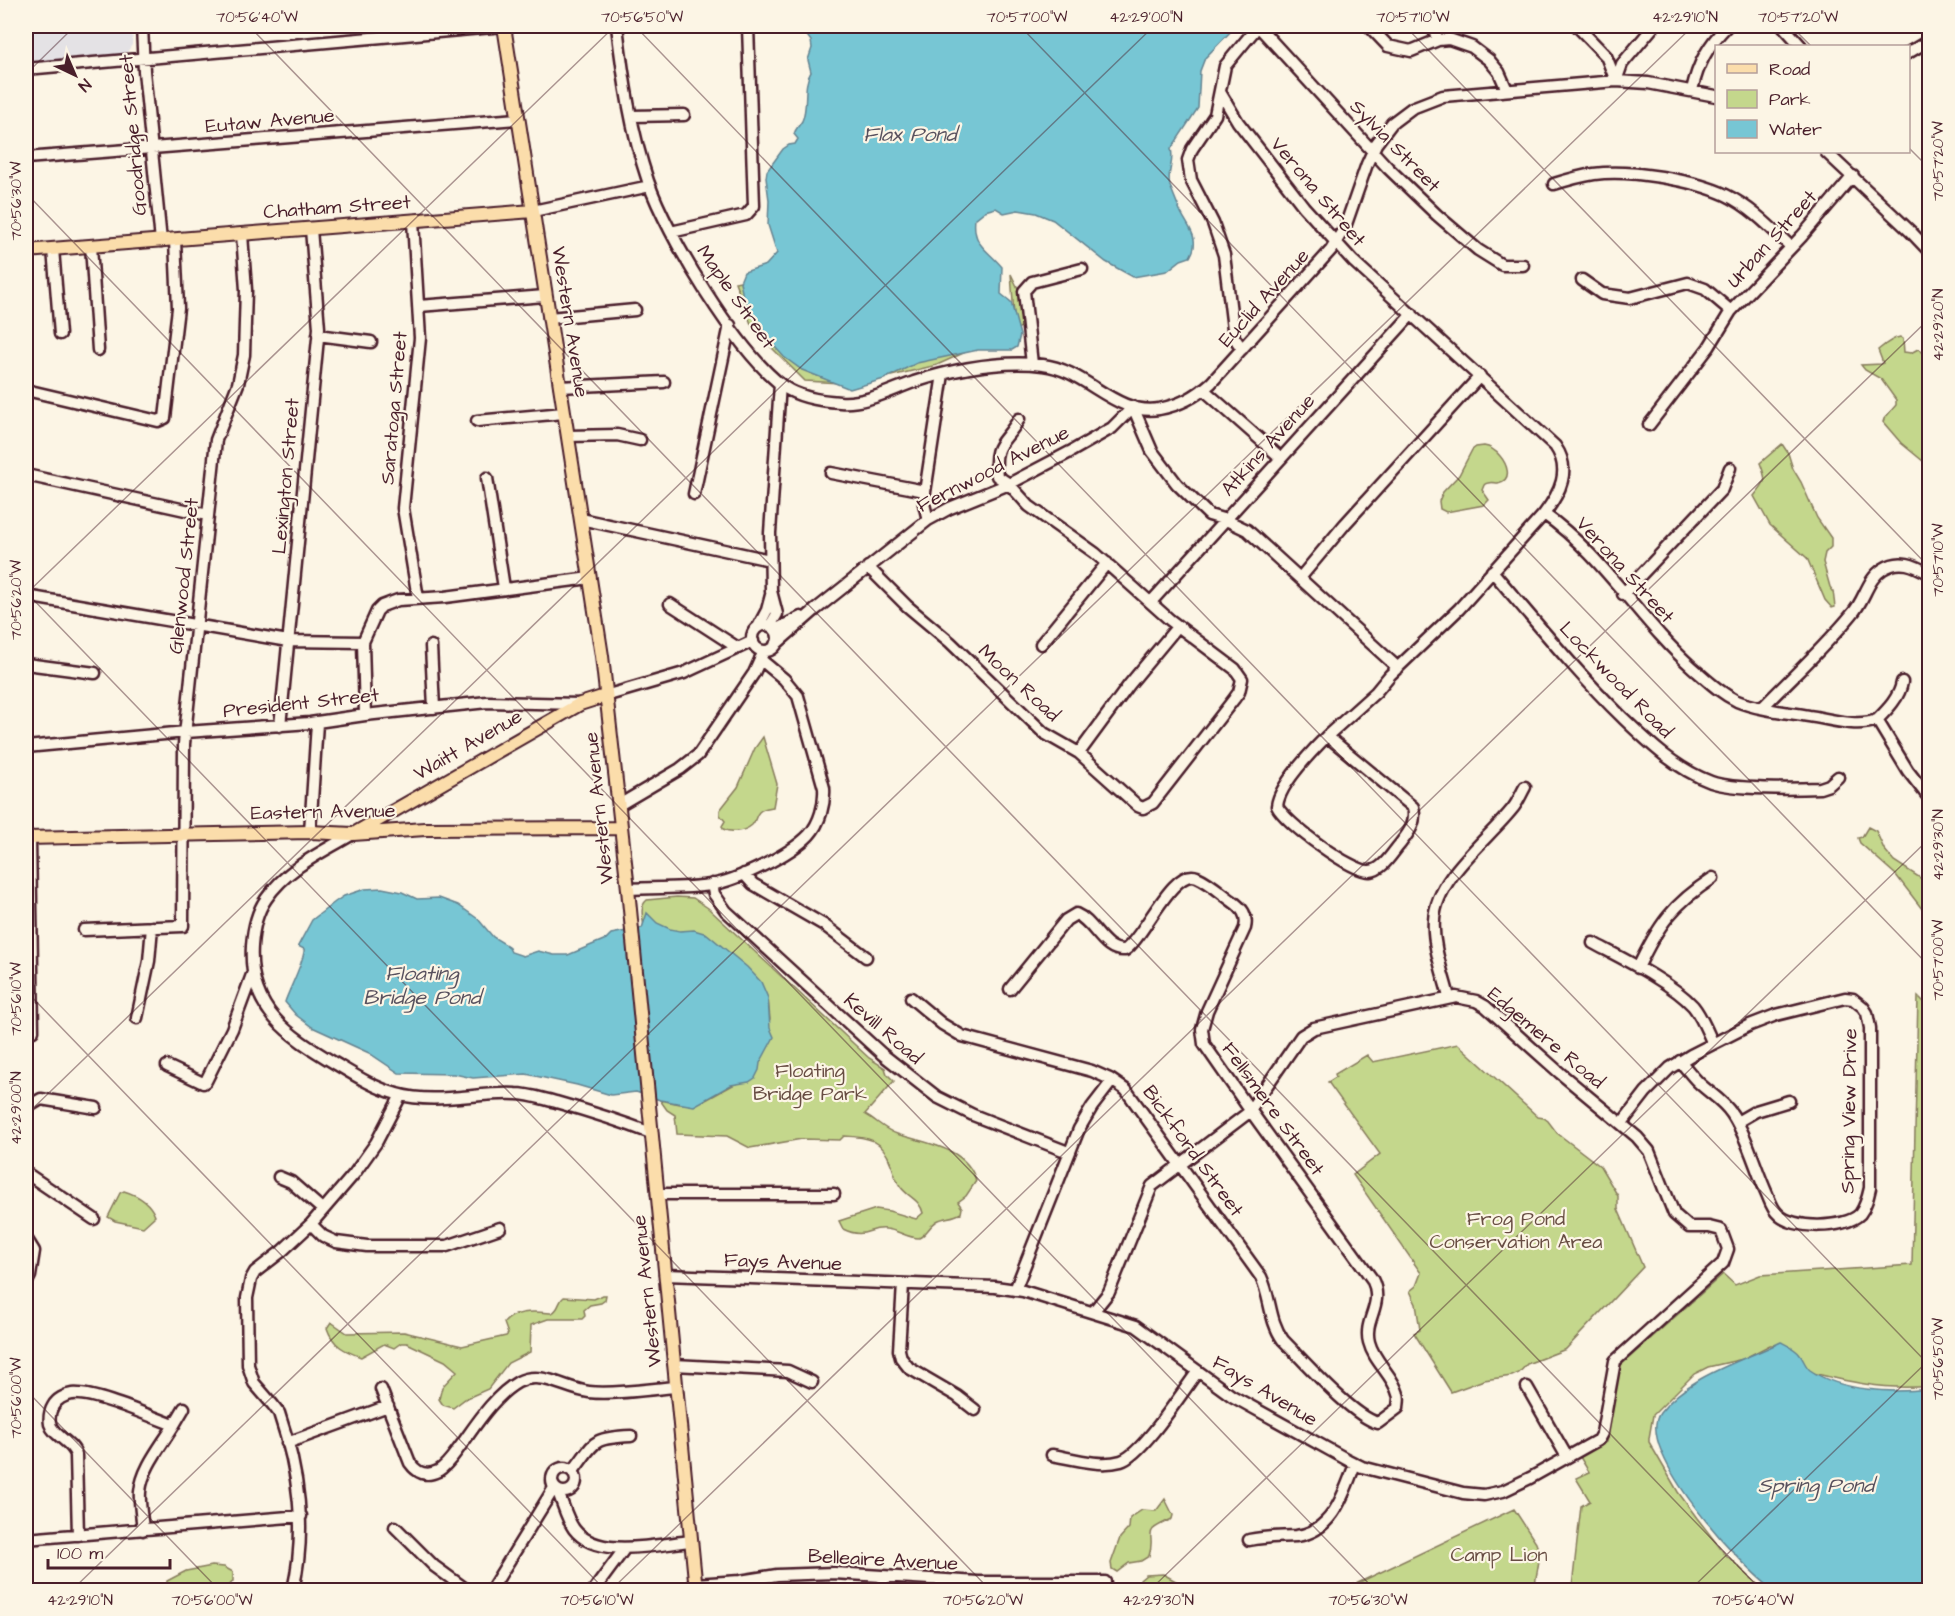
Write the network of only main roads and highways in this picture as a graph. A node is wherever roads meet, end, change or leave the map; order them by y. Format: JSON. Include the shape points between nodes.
{"nodes":[{"id":1,"x":504,"y":26,"type":"edge"},
{"id":2,"x":533,"y":211,"type":"junction"},
{"id":3,"x":26,"y":251,"type":"edge"},
{"id":4,"x":605,"y":696,"type":"junction"},
{"id":5,"x":621,"y":828,"type":"junction"},
{"id":6,"x":353,"y":834,"type":"junction"},
{"id":7,"x":28,"y":838,"type":"edge"},
{"id":8,"x":696,"y":1587,"type":"edge"}],
"edges":[{"from":1,"to":2,"type":"main road","name":"Western Avenue"},
{"from":2,"to":3,"type":"main road","name":"Chatham Street"},
{"from":2,"to":4,"type":"main road","name":"Western Avenue"},
{"from":4,"to":5,"type":"main road","name":"Western Avenue"},
{"from":4,"to":6,"type":"main road","name":"Waitt Avenue","via":[[580,704]]},
{"from":5,"to":6,"type":"main road","name":"Eastern Avenue","via":[[425,829]]},
{"from":5,"to":8,"type":"main road","name":"Western Avenue"},
{"from":6,"to":7,"type":"main road","name":"Eastern Avenue","via":[[310,831]]}]}
